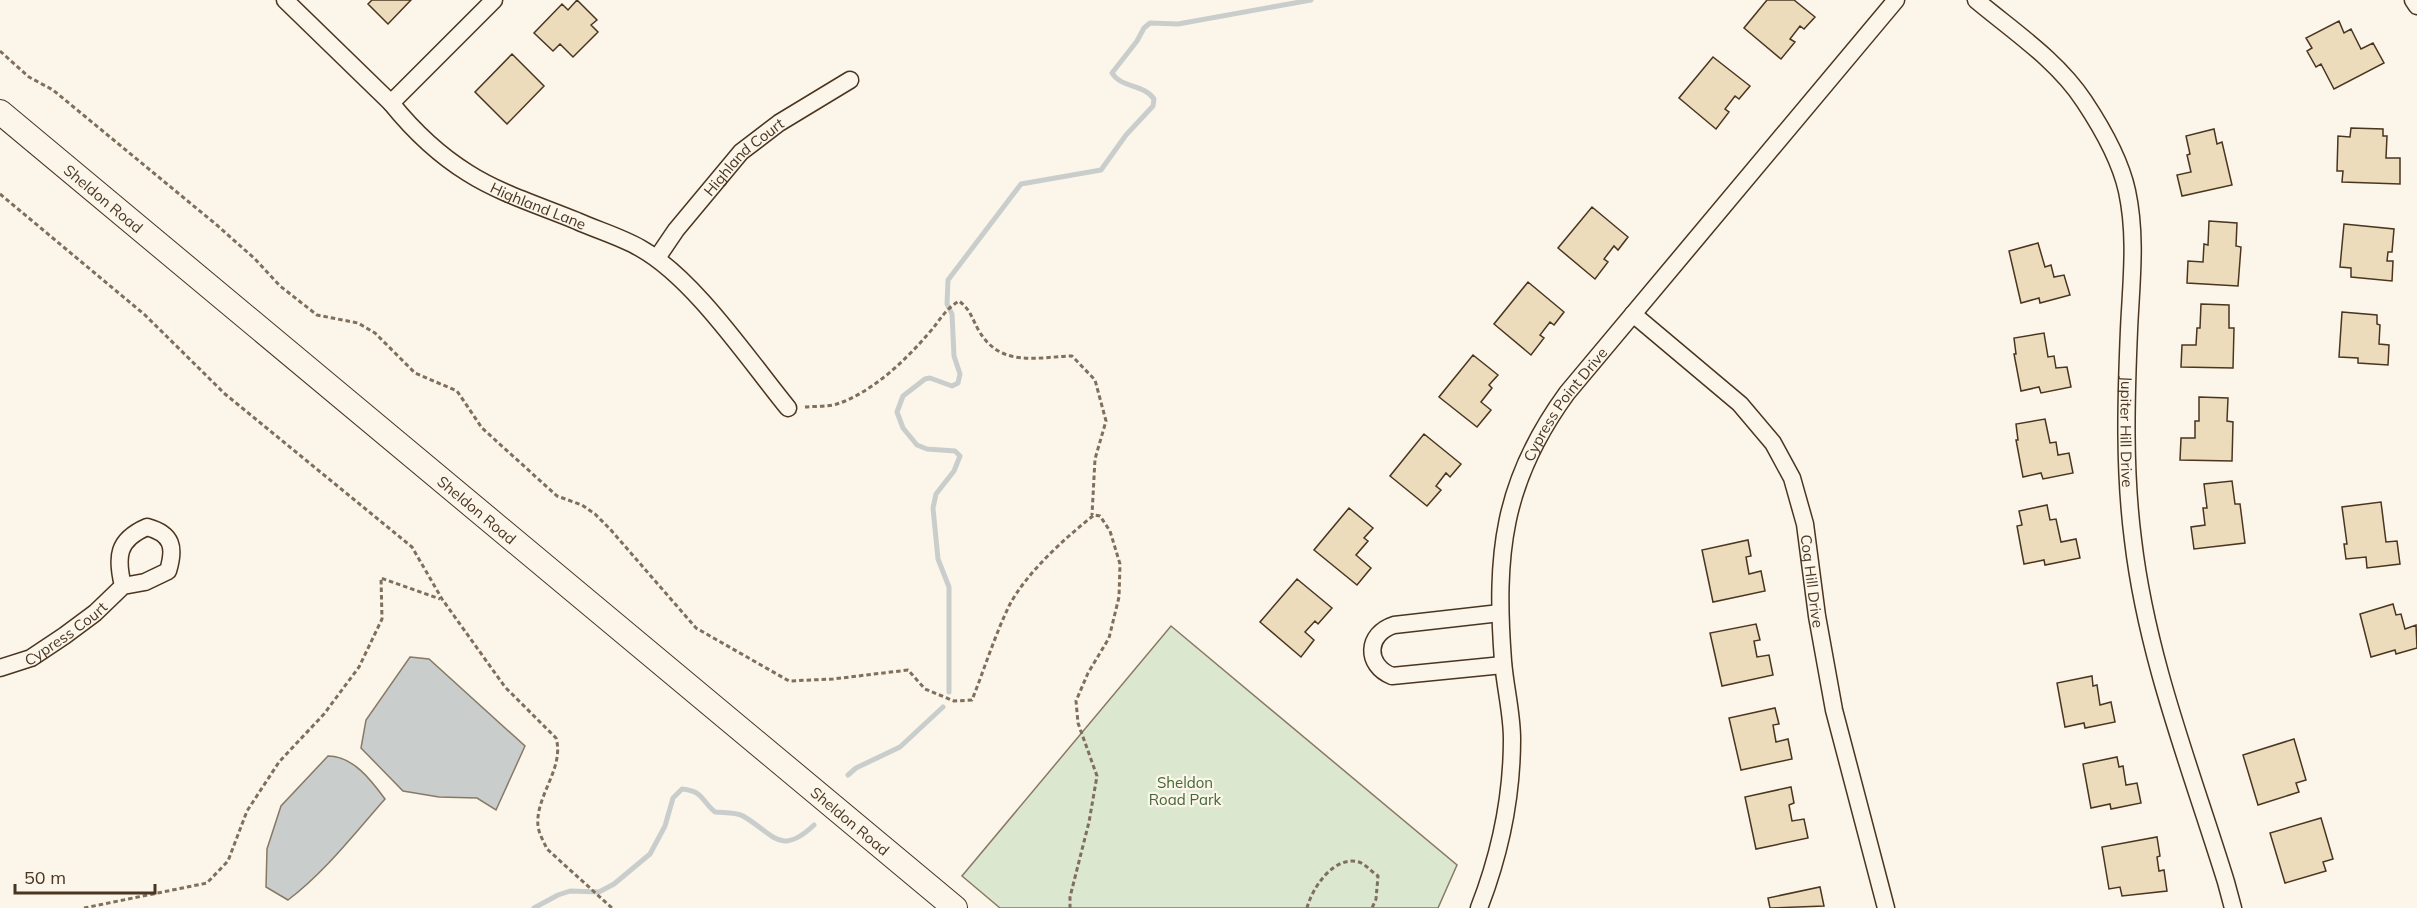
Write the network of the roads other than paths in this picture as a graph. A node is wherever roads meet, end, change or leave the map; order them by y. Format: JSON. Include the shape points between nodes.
{"nodes":[{"id":1,"x":285,"y":0,"type":"edge"},
{"id":2,"x":494,"y":0,"type":"edge"},
{"id":3,"x":1896,"y":0,"type":"edge"},
{"id":4,"x":1976,"y":0,"type":"edge"},
{"id":5,"x":2413,"y":0,"type":"edge"},
{"id":6,"x":2417,"y":6,"type":"edge"},
{"id":7,"x":850,"y":80,"type":"dead end"},
{"id":8,"x":391,"y":103,"type":"junction"},
{"id":9,"x":0,"y":112,"type":"edge"},
{"id":10,"x":657,"y":258,"type":"junction"},
{"id":11,"x":1633,"y":314,"type":"junction"},
{"id":12,"x":788,"y":408,"type":"road end"},
{"id":13,"x":123,"y":586,"type":"dead end"},
{"id":14,"x":1500,"y":613,"type":"junction"},
{"id":15,"x":1503,"y":665,"type":"junction"},
{"id":16,"x":0,"y":668,"type":"edge"},
{"id":17,"x":955,"y":908,"type":"edge"},
{"id":18,"x":1479,"y":908,"type":"edge"},
{"id":19,"x":1887,"y":908,"type":"edge"},
{"id":20,"x":2233,"y":908,"type":"edge"}],
"edges":[{"from":1,"to":8,"type":"street","name":"Highland Lane"},
{"from":2,"to":8,"type":"street"},
{"from":3,"to":11,"type":"street","name":"Cypress Point Drive"},
{"from":4,"to":20,"type":"street","name":"Jupiter Hill Drive","via":[[2065,76],[2084,100],[2110,144],[2127,191],[2133,263],[2126,467],[2133,542],[2154,657]]},
{"from":5,"to":6,"type":"street"},
{"from":7,"to":10,"type":"street","name":"Highland Court","via":[[779,123],[741,152]]},
{"from":8,"to":10,"type":"street","name":"Highland Lane","via":[[405,120],[468,173]]},
{"from":9,"to":17,"type":"main road","name":"Sheldon Road"},
{"from":10,"to":12,"type":"street","name":"Highland Lane","via":[[720,324]]},
{"from":11,"to":14,"type":"street","name":"Cypress Point Drive","via":[[1567,393],[1534,446],[1516,486],[1503,540]]},
{"from":11,"to":19,"type":"street","name":"Cog Hill Drive","via":[[1740,404],[1773,443],[1792,478],[1805,524],[1834,710]]},
{"from":13,"to":16,"type":"street","name":"Cypress Court","via":[[64,636],[30,658]]},
{"from":14,"to":15,"type":"street","name":"Cypress Point Drive"},
{"from":14,"to":15,"type":"street","via":[[1386,627],[1373,642],[1372,653],[1375,663],[1392,676]]},
{"from":15,"to":18,"type":"street","name":"Cypress Point Drive","via":[[1512,737],[1506,817],[1495,868]]}]}
